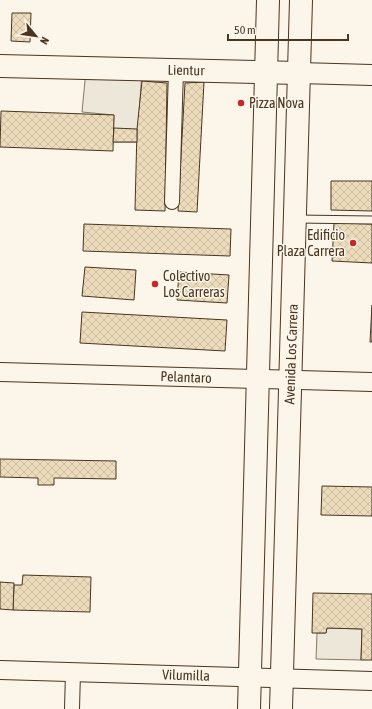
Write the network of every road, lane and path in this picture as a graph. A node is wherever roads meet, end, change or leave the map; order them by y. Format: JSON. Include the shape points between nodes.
{"nodes":[{"id":1,"x":268,"y":0,"type":"edge"},
{"id":2,"x":301,"y":0,"type":"edge"},
{"id":3,"x":0,"y":66,"type":"edge"},
{"id":4,"x":176,"y":70,"type":"junction"},
{"id":5,"x":266,"y":72,"type":"junction"},
{"id":6,"x":299,"y":73,"type":"junction"},
{"id":7,"x":372,"y":75,"type":"edge"},
{"id":8,"x":172,"y":202,"type":"dead end"},
{"id":9,"x":296,"y":219,"type":"junction"},
{"id":10,"x":372,"y":220,"type":"edge"},
{"id":11,"x":0,"y":372,"type":"edge"},
{"id":12,"x":257,"y":379,"type":"junction"},
{"id":13,"x":290,"y":380,"type":"junction"},
{"id":14,"x":372,"y":382,"type":"edge"},
{"id":15,"x":0,"y":670,"type":"edge"},
{"id":16,"x":73,"y":672,"type":"junction"},
{"id":17,"x":250,"y":677,"type":"junction"},
{"id":18,"x":282,"y":678,"type":"junction"},
{"id":19,"x":372,"y":681,"type":"edge"},
{"id":20,"x":72,"y":709,"type":"edge"},
{"id":21,"x":249,"y":709,"type":"edge"},
{"id":22,"x":281,"y":709,"type":"edge"}],
"edges":[{"from":1,"to":5,"type":"main road"},
{"from":2,"to":6,"type":"main road","name":"Avenida Los Carrera"},
{"from":3,"to":4,"type":"main road","name":"Lientur"},
{"from":4,"to":5,"type":"main road","name":"Lientur"},
{"from":4,"to":8,"type":"street"},
{"from":5,"to":6,"type":"main road","name":"Lientur"},
{"from":5,"to":12,"type":"main road"},
{"from":6,"to":7,"type":"main road","name":"Lientur"},
{"from":6,"to":9,"type":"main road","name":"Avenida Los Carrera"},
{"from":9,"to":10,"type":"lane"},
{"from":9,"to":13,"type":"main road","name":"Avenida Los Carrera"},
{"from":11,"to":12,"type":"street","name":"Pelantaro"},
{"from":12,"to":13,"type":"street","name":"Pelantaro"},
{"from":12,"to":17,"type":"main road"},
{"from":13,"to":14,"type":"street","name":"Pelantaro"},
{"from":13,"to":18,"type":"main road","name":"Avenida Los Carrera"},
{"from":15,"to":16,"type":"street","name":"Vilumilla"},
{"from":16,"to":17,"type":"street","name":"Vilumilla"},
{"from":16,"to":20,"type":"street"},
{"from":17,"to":18,"type":"street","name":"Vilumilla"},
{"from":17,"to":21,"type":"main road"},
{"from":18,"to":19,"type":"street","name":"Vilumilla"},
{"from":18,"to":22,"type":"main road","name":"Avenida Los Carrera"}]}
